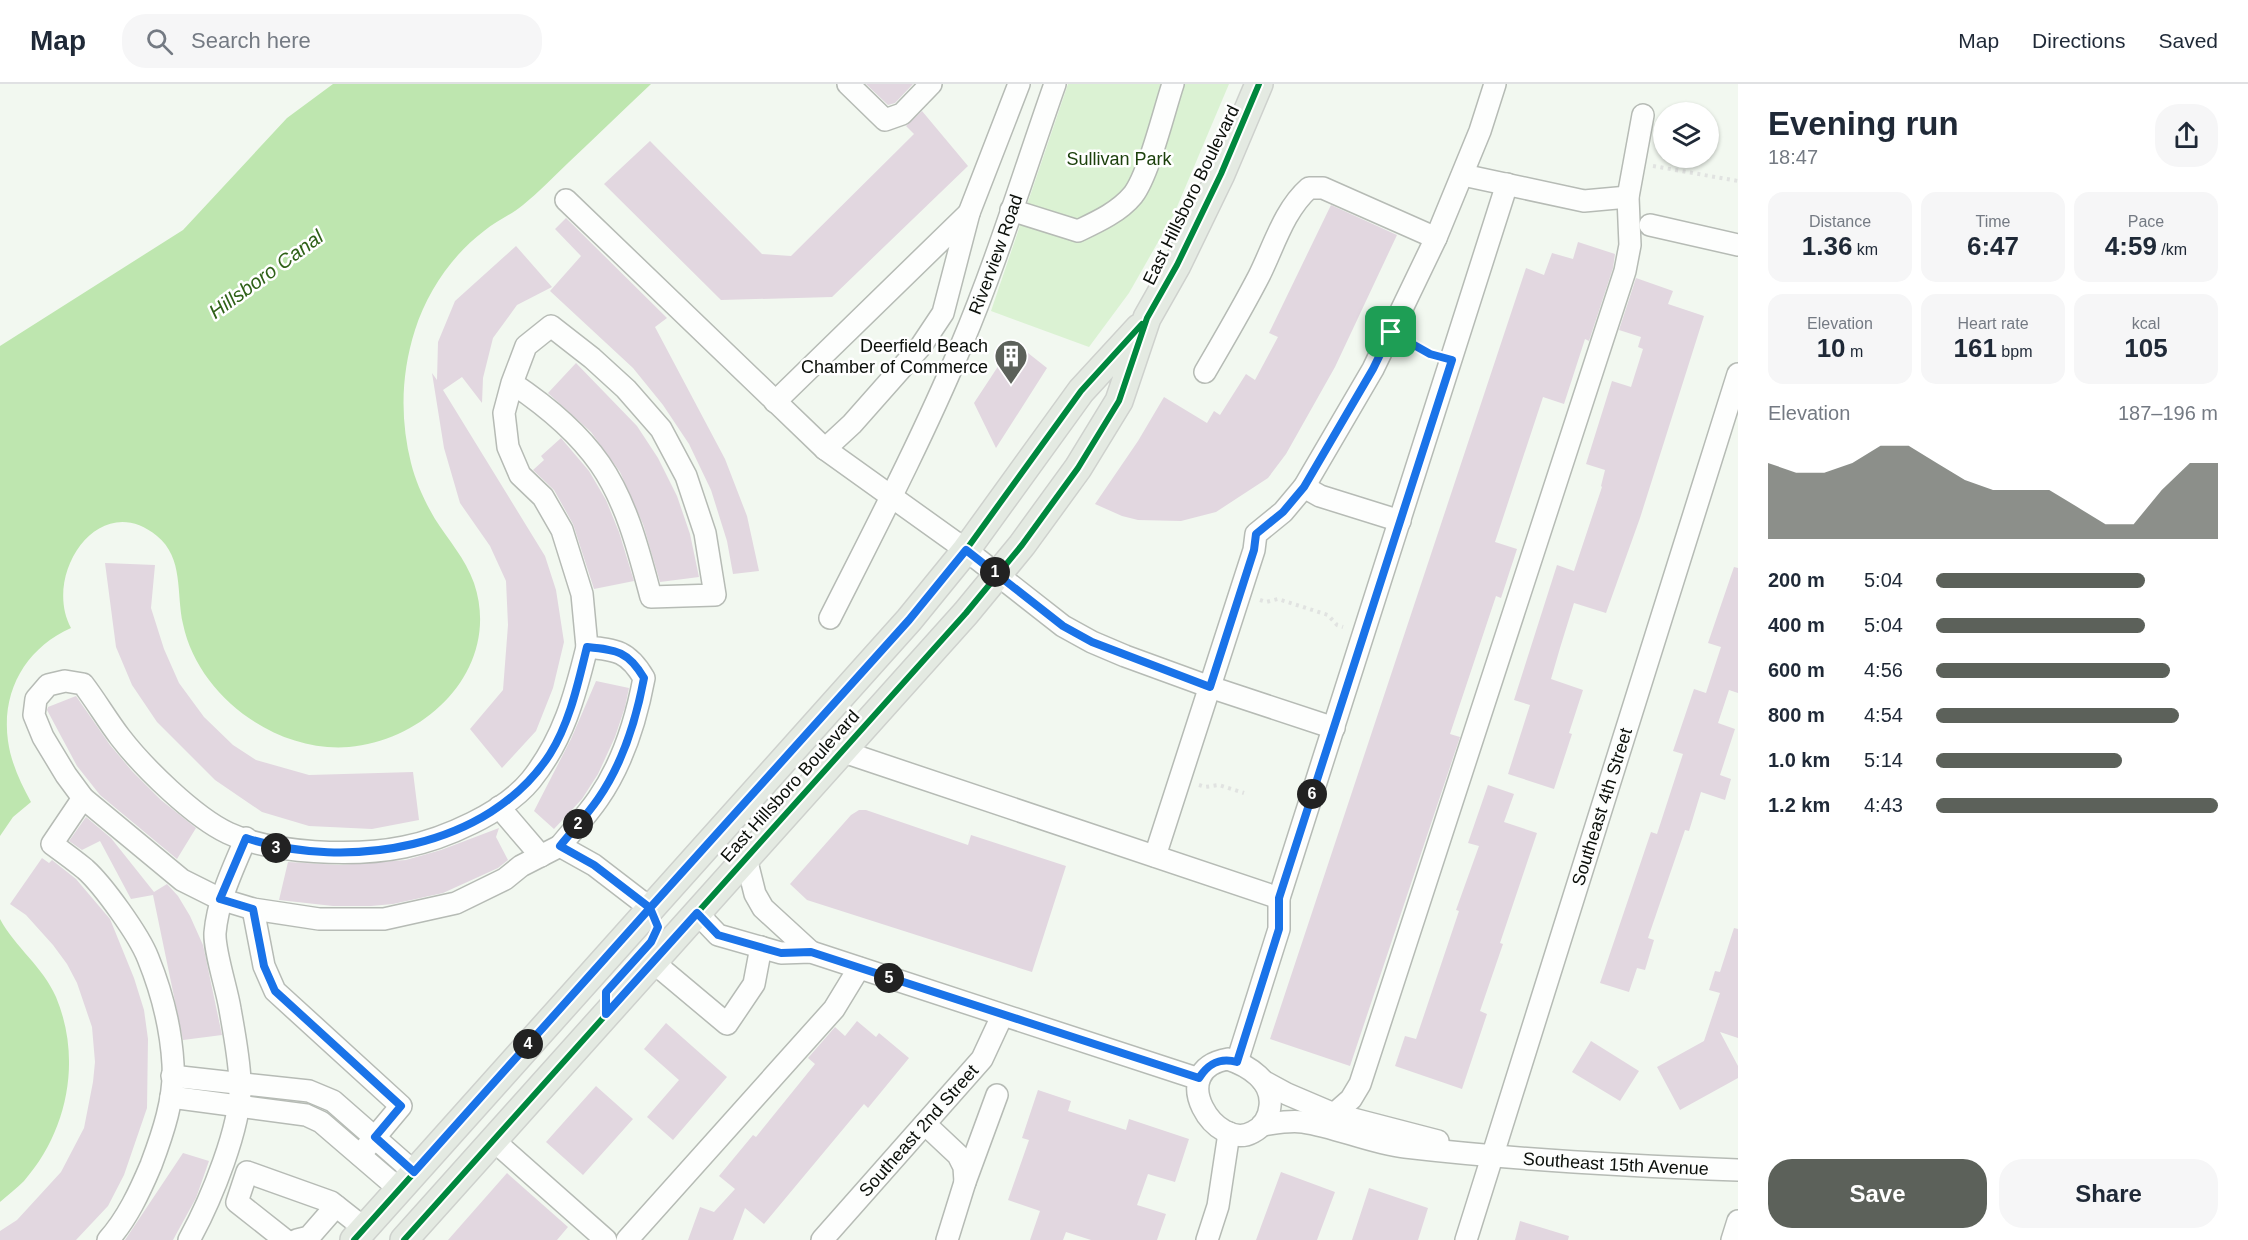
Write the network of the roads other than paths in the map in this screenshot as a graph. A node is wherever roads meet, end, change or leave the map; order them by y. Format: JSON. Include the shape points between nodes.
{"nodes":[{"id":1,"x":848,"y":84,"type":"edge"},
{"id":2,"x":931,"y":84,"type":"edge"},
{"id":3,"x":1019,"y":84,"type":"edge"},
{"id":4,"x":1055,"y":84,"type":"edge"},
{"id":5,"x":1173,"y":84,"type":"edge"},
{"id":6,"x":1259,"y":84,"type":"edge"},
{"id":7,"x":1496,"y":84,"type":"edge"},
{"id":8,"x":1643,"y":115,"type":"dead end"},
{"id":9,"x":1463,"y":175,"type":"junction"},
{"id":10,"x":1507,"y":184,"type":"junction"},
{"id":11,"x":1628,"y":197,"type":"junction"},
{"id":12,"x":566,"y":200,"type":"dead end"},
{"id":13,"x":1011,"y":210,"type":"junction"},
{"id":14,"x":969,"y":213,"type":"junction"},
{"id":15,"x":1650,"y":225,"type":"dead end"},
{"id":16,"x":1436,"y":238,"type":"junction"},
{"id":17,"x":1738,"y":245,"type":"edge"},
{"id":18,"x":1148,"y":318,"type":"junction"},
{"id":19,"x":1205,"y":372,"type":"dead end"},
{"id":20,"x":1738,"y":374,"type":"edge"},
{"id":21,"x":512,"y":383,"type":"junction"},
{"id":22,"x":775,"y":402,"type":"junction"},
{"id":23,"x":825,"y":449,"type":"junction"},
{"id":24,"x":1304,"y":487,"type":"junction"},
{"id":25,"x":891,"y":497,"type":"junction"},
{"id":26,"x":1400,"y":522,"type":"junction"},
{"id":27,"x":966,"y":550,"type":"junction"},
{"id":28,"x":999,"y":574,"type":"junction"},
{"id":29,"x":830,"y":618,"type":"dead end"},
{"id":30,"x":587,"y":647,"type":"junction"},
{"id":31,"x":1210,"y":687,"type":"junction"},
{"id":32,"x":1334,"y":728,"type":"junction"},
{"id":33,"x":842,"y":751,"type":"junction"},
{"id":34,"x":786,"y":758,"type":"junction"},
{"id":35,"x":83,"y":798,"type":"junction"},
{"id":36,"x":499,"y":807,"type":"junction"},
{"id":37,"x":246,"y":838,"type":"junction"},
{"id":38,"x":560,"y":846,"type":"junction"},
{"id":39,"x":541,"y":856,"type":"junction"},
{"id":40,"x":1155,"y":856,"type":"junction"},
{"id":41,"x":746,"y":858,"type":"junction"},
{"id":42,"x":1279,"y":898,"type":"junction"},
{"id":43,"x":220,"y":899,"type":"junction"},
{"id":44,"x":650,"y":908,"type":"junction"},
{"id":45,"x":253,"y":909,"type":"junction"},
{"id":46,"x":697,"y":913,"type":"junction"},
{"id":47,"x":761,"y":947,"type":"junction"},
{"id":48,"x":811,"y":952,"type":"junction"},
{"id":49,"x":652,"y":962,"type":"junction"},
{"id":50,"x":860,"y":968,"type":"junction"},
{"id":51,"x":606,"y":1014,"type":"junction"},
{"id":52,"x":1002,"y":1016,"type":"junction"},
{"id":53,"x":1237,"y":1062,"type":"junction"},
{"id":54,"x":1199,"y":1078,"type":"junction"},
{"id":55,"x":1263,"y":1081,"type":"junction"},
{"id":56,"x":240,"y":1082,"type":"junction"},
{"id":57,"x":171,"y":1087,"type":"junction"},
{"id":58,"x":997,"y":1095,"type":"dead end"},
{"id":59,"x":238,"y":1105,"type":"junction"},
{"id":60,"x":1334,"y":1114,"type":"junction"},
{"id":61,"x":925,"y":1124,"type":"junction"},
{"id":62,"x":1262,"y":1125,"type":"junction"},
{"id":63,"x":1229,"y":1133,"type":"junction"},
{"id":64,"x":375,"y":1137,"type":"junction"},
{"id":65,"x":493,"y":1140,"type":"junction"},
{"id":66,"x":360,"y":1155,"type":"junction"},
{"id":67,"x":1493,"y":1156,"type":"junction"},
{"id":68,"x":1738,"y":1170,"type":"edge"},
{"id":69,"x":407,"y":1180,"type":"junction"},
{"id":70,"x":965,"y":1182,"type":"junction"},
{"id":71,"x":336,"y":1206,"type":"junction"},
{"id":72,"x":1738,"y":1221,"type":"edge"},
{"id":73,"x":359,"y":1234,"type":"edge"},
{"id":74,"x":108,"y":1240,"type":"edge"},
{"id":75,"x":189,"y":1240,"type":"edge"},
{"id":76,"x":285,"y":1240,"type":"edge"},
{"id":77,"x":297,"y":1240,"type":"edge"},
{"id":78,"x":404,"y":1240,"type":"edge"},
{"id":79,"x":606,"y":1240,"type":"edge"},
{"id":80,"x":627,"y":1240,"type":"edge"},
{"id":81,"x":822,"y":1240,"type":"edge"},
{"id":82,"x":947,"y":1240,"type":"edge"},
{"id":83,"x":1207,"y":1240,"type":"edge"},
{"id":84,"x":1466,"y":1240,"type":"edge"},
{"id":85,"x":1732,"y":1240,"type":"edge"}],
"edges":[{"from":1,"to":2,"type":"street","via":[[885,120],[902,114]]},
{"from":3,"to":14,"type":"street"},
{"from":4,"to":13,"type":"street","name":"Riverview Road"},
{"from":5,"to":13,"type":"street","via":[[1146,168],[1133,194],[1104,219],[1078,231]]},
{"from":6,"to":18,"type":"main road","name":"East Hillsboro Boulevard","via":[[1221,174]]},
{"from":7,"to":9,"type":"street"},
{"from":8,"to":11,"type":"street"},
{"from":9,"to":10,"type":"street"},
{"from":9,"to":16,"type":"street"},
{"from":10,"to":11,"type":"street","via":[[1584,201]]},
{"from":10,"to":26,"type":"street"},
{"from":11,"to":60,"type":"street","via":[[1630,245],[1609,322],[1360,1084],[1351,1099]]},
{"from":12,"to":22,"type":"street"},
{"from":13,"to":25,"type":"street","name":"Riverview Road","via":[[960,348]]},
{"from":14,"to":22,"type":"street"},
{"from":14,"to":23,"type":"street","via":[[943,313],[921,346]]},
{"from":15,"to":17,"type":"street"},
{"from":16,"to":19,"type":"street","via":[[1323,188],[1309,188],[1287,217]]},
{"from":16,"to":24,"type":"street","via":[[1373,369]]},
{"from":18,"to":27,"type":"main road","name":"East Hillsboro Boulevard","via":[[1081,391]]},
{"from":18,"to":28,"type":"main road","name":"East Hillsboro Boulevard","via":[[1119,401],[1078,468]]},
{"from":20,"to":67,"type":"street","name":"Southeast 4th Street"},
{"from":21,"to":21,"type":"street","via":[[526,346],[551,327],[626,389],[661,429],[686,476],[705,533],[715,595],[651,597],[636,541],[600,464],[571,430]]},
{"from":21,"to":30,"type":"street","via":[[504,413],[508,447],[520,475],[543,497],[562,530],[582,594]]},
{"from":22,"to":23,"type":"street"},
{"from":23,"to":25,"type":"street"},
{"from":24,"to":26,"type":"street"},
{"from":24,"to":31,"type":"street","via":[[1283,512],[1256,534]]},
{"from":25,"to":27,"type":"street"},
{"from":25,"to":29,"type":"street","name":"Riverview Road"},
{"from":26,"to":32,"type":"street"},
{"from":27,"to":28,"type":"street"},
{"from":27,"to":34,"type":"main road","name":"East Hillsboro Boulevard"},
{"from":28,"to":31,"type":"street","via":[[1063,626],[1092,642]]},
{"from":28,"to":33,"type":"main road","name":"East Hillsboro Boulevard"},
{"from":30,"to":36,"type":"street","via":[[564,728],[550,754],[530,782]]},
{"from":30,"to":38,"type":"street","via":[[618,651],[634,662],[644,678],[637,714],[617,768]]},
{"from":31,"to":32,"type":"street"},
{"from":31,"to":40,"type":"street"},
{"from":32,"to":42,"type":"street"},
{"from":33,"to":40,"type":"street"},
{"from":33,"to":41,"type":"main road","name":"East Hillsboro Boulevard"},
{"from":34,"to":44,"type":"main road","name":"East Hillsboro Boulevard"},
{"from":34,"to":46,"type":"main road","via":[[704,867]]},
{"from":35,"to":37,"type":"street","via":[[49,747],[34,715],[36,699],[48,685],[65,681],[83,684],[120,736],[165,786],[228,833]]},
{"from":35,"to":43,"type":"street","via":[[182,880]]},
{"from":35,"to":57,"type":"street","via":[[52,844],[86,870],[112,900],[147,956],[164,1006],[173,1064]]},
{"from":36,"to":37,"type":"street","via":[[436,837],[404,847],[324,851],[275,848]]},
{"from":36,"to":39,"type":"street"},
{"from":37,"to":43,"type":"street"},
{"from":38,"to":39,"type":"street"},
{"from":38,"to":44,"type":"street","via":[[594,865]]},
{"from":39,"to":45,"type":"street","via":[[456,903],[384,919],[319,919]]},
{"from":40,"to":42,"type":"street"},
{"from":41,"to":46,"type":"main road","name":"East Hillsboro Boulevard"},
{"from":41,"to":48,"type":"street","via":[[755,894],[763,908]]},
{"from":42,"to":53,"type":"street","via":[[1279,929]]},
{"from":43,"to":45,"type":"street"},
{"from":43,"to":56,"type":"street","via":[[214,935],[230,1006]]},
{"from":44,"to":51,"type":"main road","via":[[658,927],[651,942],[606,992]]},
{"from":44,"to":69,"type":"main road","name":"East Hillsboro Boulevard"},
{"from":45,"to":64,"type":"street","via":[[264,966],[275,991],[401,1106]]},
{"from":46,"to":47,"type":"street","via":[[718,935]]},
{"from":46,"to":49,"type":"main road","name":"East Hillsboro Boulevard"},
{"from":47,"to":48,"type":"street","via":[[781,953]]},
{"from":47,"to":49,"type":"street","via":[[754,984],[727,1024]]},
{"from":48,"to":50,"type":"street"},
{"from":49,"to":51,"type":"main road","name":"East Hillsboro Boulevard"},
{"from":50,"to":52,"type":"street"},
{"from":50,"to":80,"type":"street","via":[[834,1009]]},
{"from":51,"to":65,"type":"main road","name":"East Hillsboro Boulevard"},
{"from":52,"to":54,"type":"street"},
{"from":52,"to":61,"type":"street","name":"Southeast 2nd Street","via":[[982,1059]]},
{"from":53,"to":54,"type":"street","via":[[1216,1061]]},
{"from":53,"to":55,"type":"street"},
{"from":54,"to":63,"type":"street","via":[[1197,1092],[1208,1117]]},
{"from":55,"to":60,"type":"street","name":"Southeast 15th Avenue"},
{"from":55,"to":62,"type":"street","via":[[1270,1101],[1269,1114]]},
{"from":56,"to":57,"type":"street"},
{"from":56,"to":59,"type":"street"},
{"from":56,"to":64,"type":"street","via":[[321,1094]]},
{"from":57,"to":59,"type":"street"},
{"from":57,"to":74,"type":"street","via":[[162,1138],[145,1179]]},
{"from":58,"to":70,"type":"street"},
{"from":59,"to":66,"type":"street","via":[[306,1115],[321,1122]]},
{"from":59,"to":75,"type":"street","via":[[228,1150]]},
{"from":60,"to":67,"type":"street","name":"Southeast 15th Avenue"},
{"from":61,"to":70,"type":"street","via":[[958,1155]]},
{"from":61,"to":81,"type":"street","name":"Southeast 2nd Street"},
{"from":62,"to":63,"type":"street","via":[[1241,1136]]},
{"from":62,"to":67,"type":"street","name":"Southeast 15th Avenue","via":[[1304,1122],[1402,1147]]},
{"from":63,"to":83,"type":"street","via":[[1218,1206]]},
{"from":64,"to":66,"type":"street"},
{"from":64,"to":69,"type":"street"},
{"from":65,"to":78,"type":"main road","name":"East Hillsboro Boulevard"},
{"from":65,"to":79,"type":"street"},
{"from":66,"to":69,"type":"street"},
{"from":67,"to":68,"type":"street","name":"Southeast 15th Avenue"},
{"from":67,"to":84,"type":"street","name":"Southeast 4th Street"},
{"from":69,"to":73,"type":"main road","name":"East Hillsboro Boulevard"},
{"from":70,"to":82,"type":"street"},
{"from":71,"to":73,"type":"street"},
{"from":71,"to":76,"type":"street","via":[[246,1172],[237,1202]]},
{"from":71,"to":77,"type":"street","via":[[309,1237]]},
{"from":72,"to":85,"type":"street"}]}
